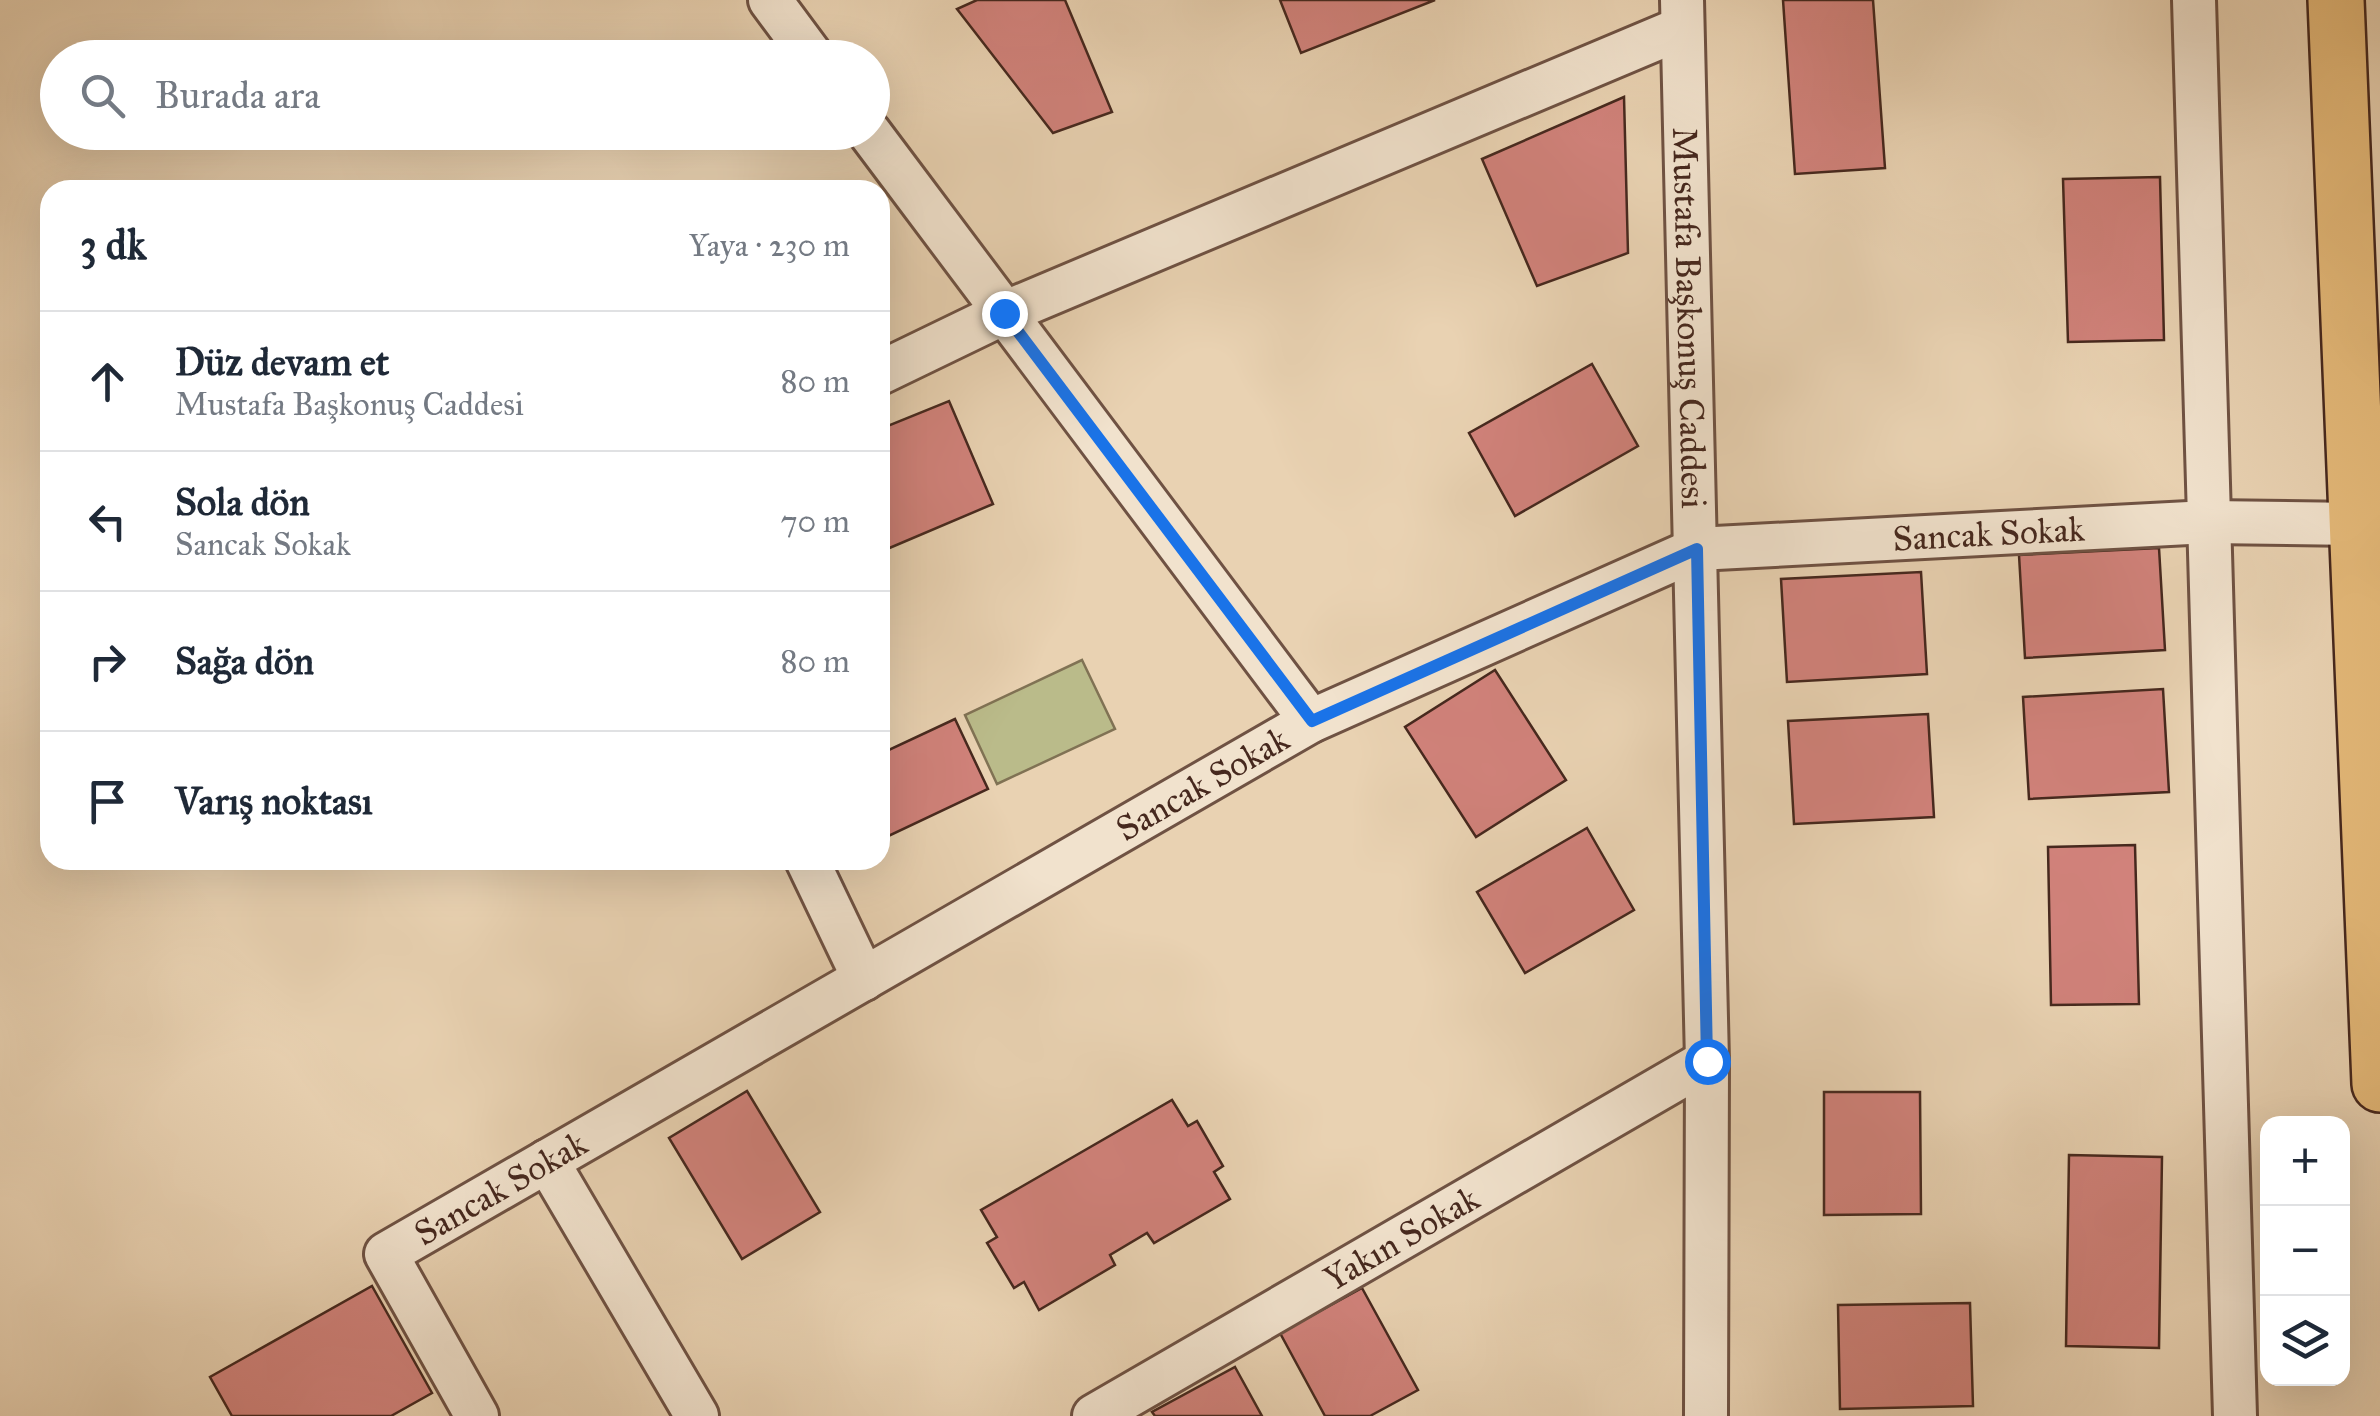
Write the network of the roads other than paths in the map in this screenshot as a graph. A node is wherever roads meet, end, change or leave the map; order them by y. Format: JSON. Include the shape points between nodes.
{"nodes":[{"id":1,"x":770,"y":0,"type":"edge"},
{"id":2,"x":2194,"y":0,"type":"edge"},
{"id":3,"x":2336,"y":0,"type":"edge"},
{"id":4,"x":1682,"y":14,"type":"edge"},
{"id":5,"x":800,"y":40,"type":"edge"},
{"id":6,"x":882,"y":150,"type":"edge"},
{"id":7,"x":1004,"y":313,"type":"junction"},
{"id":8,"x":890,"y":368,"type":"edge"},
{"id":9,"x":2208,"y":522,"type":"junction"},
{"id":10,"x":2357,"y":524,"type":"junction"},
{"id":11,"x":1697,"y":549,"type":"junction"},
{"id":12,"x":1312,"y":721,"type":"junction"},
{"id":13,"x":812,"y":870,"type":"edge"},
{"id":14,"x":864,"y":979,"type":"junction"},
{"id":15,"x":1707,"y":1061,"type":"junction"},
{"id":16,"x":2380,"y":1084,"type":"edge"},
{"id":17,"x":547,"y":1161,"type":"junction"},
{"id":18,"x":477,"y":1416,"type":"edge"},
{"id":19,"x":697,"y":1416,"type":"edge"},
{"id":20,"x":1094,"y":1416,"type":"edge"},
{"id":21,"x":1706,"y":1416,"type":"edge"},
{"id":22,"x":2234,"y":1416,"type":"edge"}],
"edges":[{"from":1,"to":5,"type":"street"},
{"from":2,"to":9,"type":"street"},
{"from":3,"to":10,"type":"highway"},
{"from":4,"to":7,"type":"street"},
{"from":4,"to":11,"type":"street","name":"Mustafa Başkonuş Caddesi"},
{"from":6,"to":7,"type":"street"},
{"from":7,"to":8,"type":"street"},
{"from":7,"to":12,"type":"street"},
{"from":9,"to":10,"type":"street","name":"Sancak Sokak"},
{"from":9,"to":11,"type":"street","name":"Sancak Sokak"},
{"from":9,"to":22,"type":"street"},
{"from":10,"to":16,"type":"highway"},
{"from":11,"to":12,"type":"street","name":"Sancak Sokak"},
{"from":11,"to":15,"type":"street","name":"Mustafa Başkonuş Caddesi"},
{"from":12,"to":14,"type":"street","name":"Sancak Sokak"},
{"from":13,"to":14,"type":"street"},
{"from":14,"to":17,"type":"street","name":"Sancak Sokak"},
{"from":15,"to":20,"type":"street","name":"Yakın Sokak"},
{"from":15,"to":21,"type":"street","name":"Mustafa Başkonuş Caddesi"},
{"from":17,"to":18,"type":"street","name":"Sancak Sokak","via":[[386,1254]]},
{"from":17,"to":19,"type":"street"}]}
